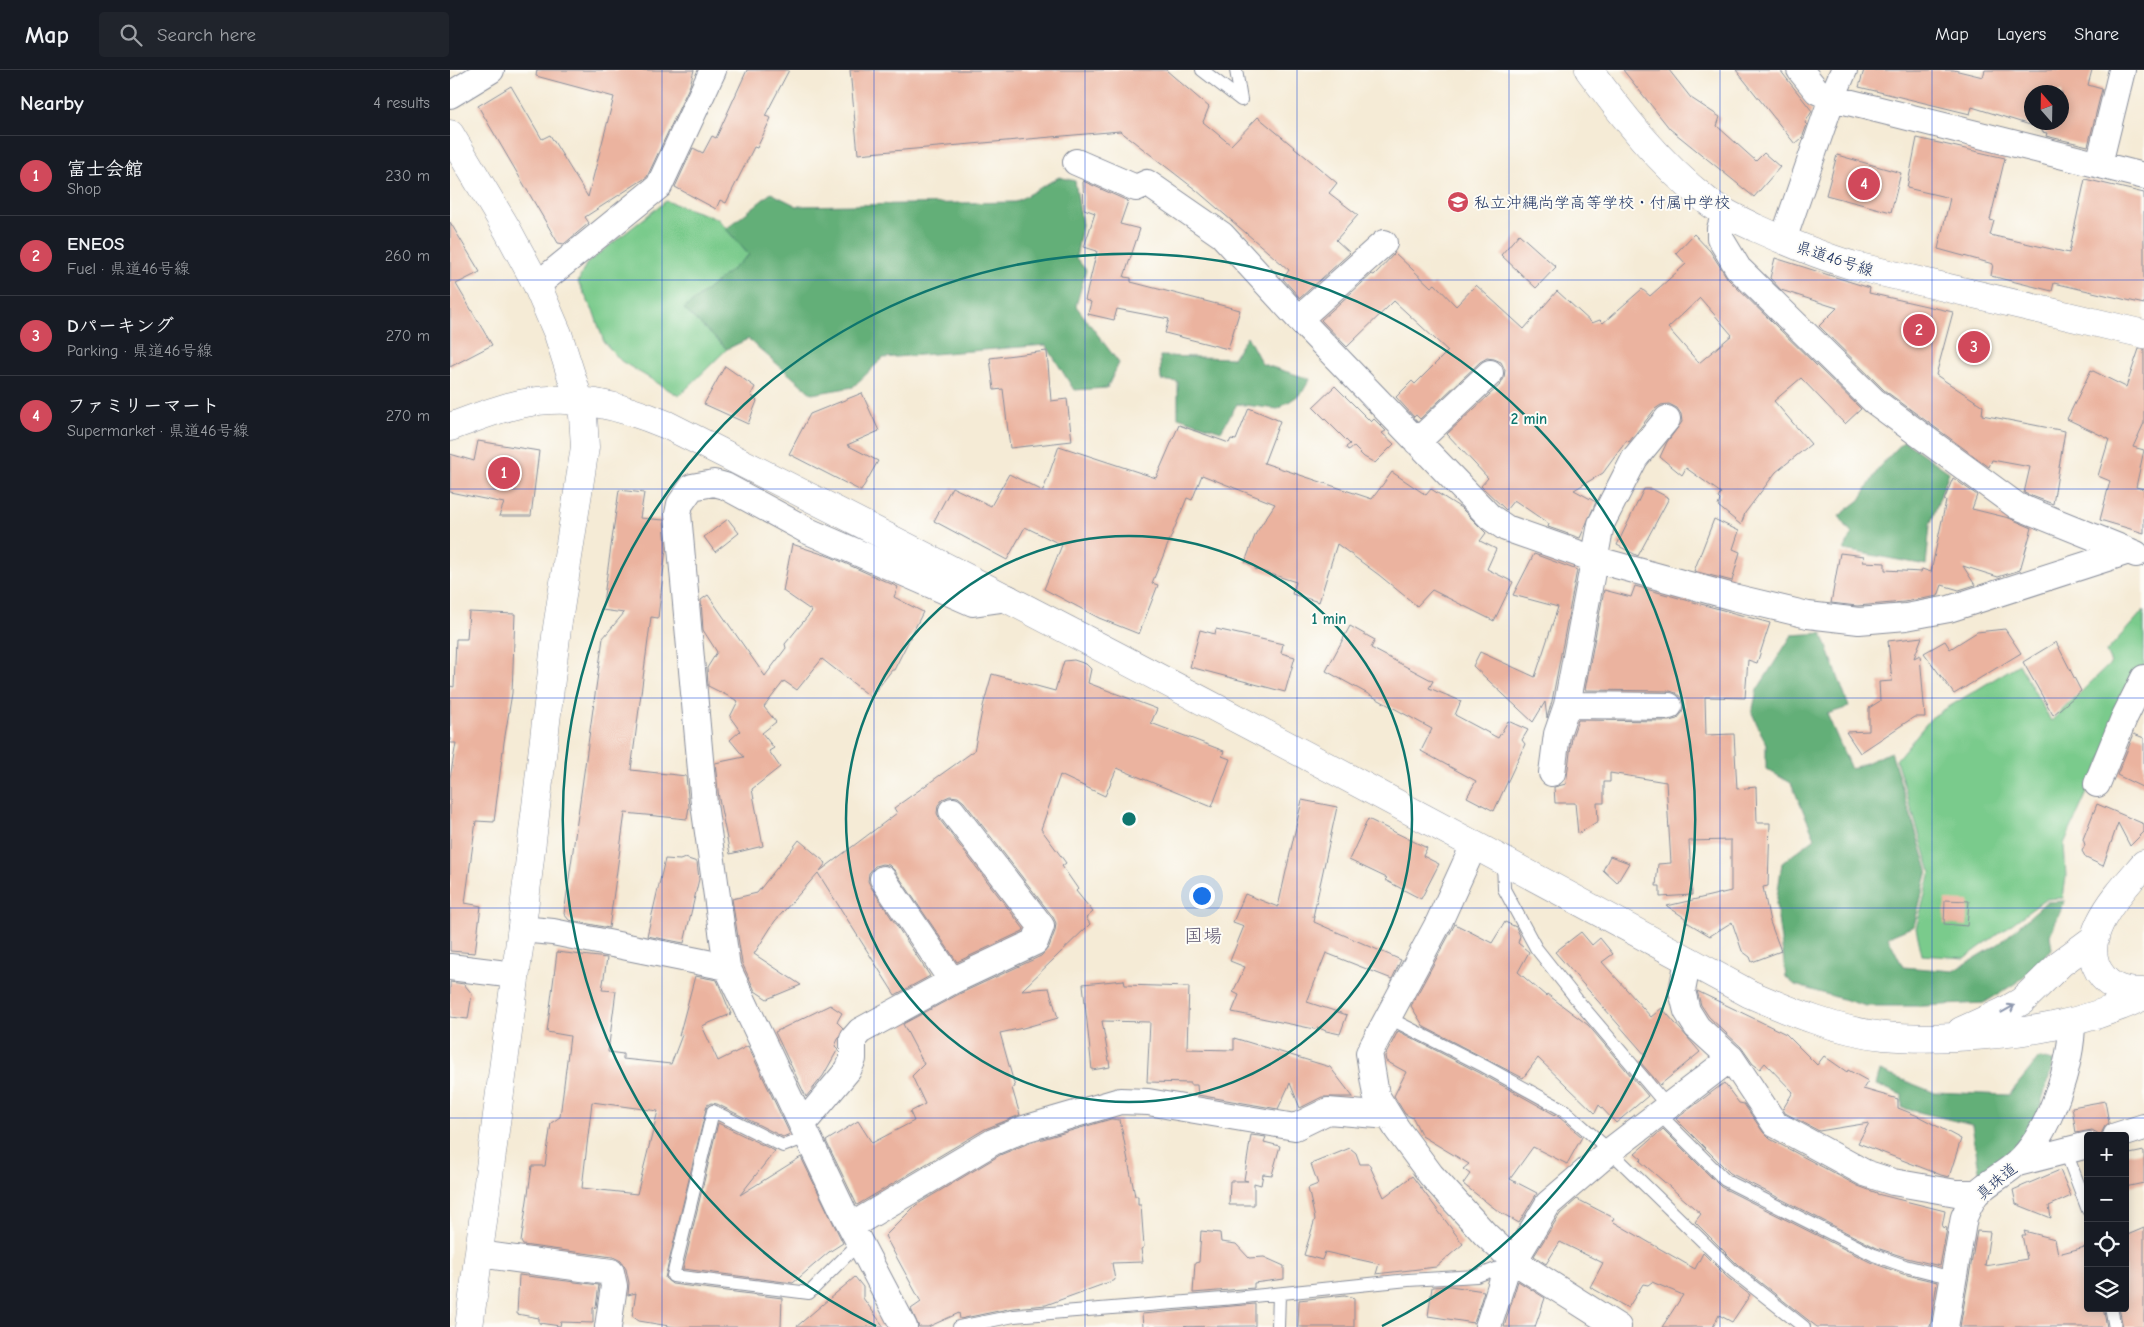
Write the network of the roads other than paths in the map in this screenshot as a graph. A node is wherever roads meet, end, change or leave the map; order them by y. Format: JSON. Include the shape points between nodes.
{"nodes":[{"id":1,"x":491,"y":70,"type":"edge"},
{"id":2,"x":712,"y":70,"type":"edge"},
{"id":3,"x":1202,"y":70,"type":"edge"},
{"id":4,"x":1236,"y":70,"type":"edge"},
{"id":5,"x":1589,"y":70,"type":"edge"},
{"id":6,"x":1800,"y":70,"type":"edge"},
{"id":7,"x":1844,"y":70,"type":"edge"},
{"id":8,"x":2122,"y":70,"type":"edge"},
{"id":9,"x":450,"y":95,"type":"edge"},
{"id":10,"x":1832,"y":98,"type":"junction"},
{"id":11,"x":450,"y":134,"type":"edge"},
{"id":12,"x":1076,"y":162,"type":"dead end"},
{"id":13,"x":2099,"y":164,"type":"junction"},
{"id":14,"x":2144,"y":176,"type":"edge"},
{"id":15,"x":1725,"y":213,"type":"junction"},
{"id":16,"x":1783,"y":240,"type":"junction"},
{"id":17,"x":1384,"y":243,"type":"dead end"},
{"id":18,"x":537,"y":285,"type":"junction"},
{"id":19,"x":1299,"y":318,"type":"junction"},
{"id":20,"x":2144,"y":334,"type":"edge"},
{"id":21,"x":1490,"y":373,"type":"dead end"},
{"id":22,"x":579,"y":400,"type":"junction"},
{"id":23,"x":1667,"y":419,"type":"dead end"},
{"id":24,"x":450,"y":426,"type":"edge"},
{"id":25,"x":1417,"y":442,"type":"junction"},
{"id":26,"x":2137,"y":554,"type":"edge"},
{"id":27,"x":1594,"y":559,"type":"junction"},
{"id":28,"x":1008,"y":598,"type":"junction"},
{"id":29,"x":2144,"y":678,"type":"edge"},
{"id":30,"x":1567,"y":705,"type":"junction"},
{"id":31,"x":1669,"y":706,"type":"dead end"},
{"id":32,"x":1552,"y":774,"type":"dead end"},
{"id":33,"x":2098,"y":784,"type":"dead end"},
{"id":34,"x":952,"y":811,"type":"dead end"},
{"id":35,"x":1474,"y":845,"type":"junction"},
{"id":36,"x":1503,"y":860,"type":"junction"},
{"id":37,"x":2144,"y":864,"type":"edge"},
{"id":38,"x":883,"y":879,"type":"dead end"},
{"id":39,"x":521,"y":929,"type":"junction"},
{"id":40,"x":2095,"y":938,"type":"junction"},
{"id":41,"x":1688,"y":960,"type":"junction"},
{"id":42,"x":727,"y":966,"type":"junction"},
{"id":43,"x":450,"y":967,"type":"edge"},
{"id":44,"x":2099,"y":972,"type":"junction"},
{"id":45,"x":515,"y":975,"type":"junction"},
{"id":46,"x":952,"y":981,"type":"junction"},
{"id":47,"x":2144,"y":992,"type":"edge"},
{"id":48,"x":2144,"y":996,"type":"edge"},
{"id":49,"x":1387,"y":1017,"type":"junction"},
{"id":50,"x":2072,"y":1033,"type":"junction"},
{"id":51,"x":1948,"y":1037,"type":"junction"},
{"id":52,"x":1731,"y":1058,"type":"junction"},
{"id":53,"x":1664,"y":1110,"type":"junction"},
{"id":54,"x":1389,"y":1116,"type":"junction"},
{"id":55,"x":2144,"y":1126,"type":"edge"},
{"id":56,"x":805,"y":1131,"type":"junction"},
{"id":57,"x":2127,"y":1132,"type":"edge"},
{"id":58,"x":2077,"y":1148,"type":"edge"},
{"id":59,"x":1610,"y":1151,"type":"junction"},
{"id":60,"x":2018,"y":1163,"type":"junction"},
{"id":61,"x":2084,"y":1187,"type":"edge"},
{"id":62,"x":1977,"y":1193,"type":"junction"},
{"id":63,"x":856,"y":1234,"type":"junction"},
{"id":64,"x":479,"y":1254,"type":"junction"},
{"id":65,"x":1514,"y":1261,"type":"junction"},
{"id":66,"x":1953,"y":1278,"type":"junction"},
{"id":67,"x":1279,"y":1294,"type":"junction"},
{"id":68,"x":2112,"y":1312,"type":"edge"},
{"id":69,"x":469,"y":1327,"type":"edge"},
{"id":70,"x":608,"y":1327,"type":"edge"},
{"id":71,"x":904,"y":1327,"type":"edge"},
{"id":72,"x":959,"y":1327,"type":"edge"},
{"id":73,"x":1278,"y":1327,"type":"edge"},
{"id":74,"x":1488,"y":1327,"type":"edge"},
{"id":75,"x":1618,"y":1327,"type":"edge"},
{"id":76,"x":1804,"y":1327,"type":"edge"},
{"id":77,"x":1945,"y":1327,"type":"edge"},
{"id":78,"x":2115,"y":1327,"type":"edge"}],
"edges":[{"from":1,"to":9,"type":"street"},
{"from":2,"to":18,"type":"street","via":[[659,186]]},
{"from":3,"to":4,"type":"lane","via":[[1241,100]]},
{"from":5,"to":15,"type":"street","name":"県道46号線","via":[[1644,140],[1706,200]]},
{"from":6,"to":10,"type":"street","via":[[1817,91]]},
{"from":7,"to":10,"type":"street"},
{"from":8,"to":13,"type":"street"},
{"from":10,"to":13,"type":"street"},
{"from":10,"to":16,"type":"street"},
{"from":11,"to":18,"type":"street"},
{"from":12,"to":19,"type":"street","via":[[1136,188],[1147,183],[1222,235]]},
{"from":13,"to":14,"type":"street"},
{"from":15,"to":16,"type":"street","name":"県道46号線"},
{"from":15,"to":26,"type":"street","via":[[1720,238],[1738,268],[1874,401],[2017,506]]},
{"from":16,"to":20,"type":"street","name":"県道46号線","via":[[1851,265]]},
{"from":17,"to":19,"type":"street"},
{"from":18,"to":22,"type":"street","via":[[561,341]]},
{"from":19,"to":25,"type":"street"},
{"from":21,"to":25,"type":"street"},
{"from":22,"to":24,"type":"street","via":[[521,404]]},
{"from":22,"to":28,"type":"street","via":[[631,411],[667,425]]},
{"from":22,"to":39,"type":"street","via":[[585,447],[557,628]]},
{"from":23,"to":27,"type":"street","via":[[1635,458],[1601,524]]},
{"from":25,"to":27,"type":"street","via":[[1490,517],[1506,528]]},
{"from":26,"to":27,"type":"street","via":[[1949,609],[1859,621],[1808,615]]},
{"from":27,"to":30,"type":"street"},
{"from":28,"to":35,"type":"street"},
{"from":28,"to":42,"type":"street","via":[[973,603],[808,531],[725,486],[703,484],[692,487],[686,494],[678,514],[704,804]]},
{"from":29,"to":33,"type":"street"},
{"from":30,"to":31,"type":"street"},
{"from":30,"to":32,"type":"street","via":[[1557,734]]},
{"from":34,"to":46,"type":"street","via":[[1041,926],[1035,942]]},
{"from":35,"to":36,"type":"street"},
{"from":35,"to":49,"type":"street","via":[[1439,922]]},
{"from":36,"to":41,"type":"street"},
{"from":36,"to":53,"type":"lane","via":[[1504,889],[1536,948]]},
{"from":37,"to":40,"type":"street","via":[[2105,911]]},
{"from":38,"to":46,"type":"street"},
{"from":39,"to":42,"type":"street","via":[[553,932]]},
{"from":39,"to":45,"type":"street"},
{"from":40,"to":44,"type":"street","via":[[2093,948]]},
{"from":51,"to":40,"type":"street","one_way":true,"via":[[2022,1001],[2061,963]]},
{"from":41,"to":51,"type":"street","via":[[1750,994],[1834,1025],[1882,1036]]},
{"from":41,"to":52,"type":"street","via":[[1682,991],[1687,1011],[1697,1026]]},
{"from":42,"to":56,"type":"street"},
{"from":43,"to":45,"type":"street"},
{"from":44,"to":47,"type":"street","via":[[2111,985],[2123,991]]},
{"from":44,"to":50,"type":"street"},
{"from":45,"to":64,"type":"street"},
{"from":46,"to":56,"type":"street","via":[[860,1031],[853,1039],[853,1058],[848,1070]]},
{"from":48,"to":50,"type":"street"},
{"from":49,"to":54,"type":"street","via":[[1369,1053],[1376,1095]]},
{"from":49,"to":59,"type":"lane","via":[[1564,1110]]},
{"from":50,"to":51,"type":"street"},
{"from":50,"to":60,"type":"street","name":"真珠道","via":[[2058,1094],[2037,1138]]},
{"from":52,"to":53,"type":"street"},
{"from":52,"to":62,"type":"street","via":[[1776,1124],[1865,1173],[1893,1182],[1956,1193]]},
{"from":53,"to":59,"type":"street"},
{"from":53,"to":66,"type":"lane","via":[[1725,1180],[1874,1255]]},
{"from":54,"to":63,"type":"street","via":[[1328,1111],[1295,1127],[1120,1100],[1024,1129],[993,1142]]},
{"from":54,"to":65,"type":"street","via":[[1431,1176]]},
{"from":55,"to":57,"type":"street"},
{"from":56,"to":63,"type":"street"},
{"from":56,"to":63,"type":"lane","via":[[783,1146],[713,1111],[673,1276],[809,1293]]},
{"from":58,"to":60,"type":"street"},
{"from":58,"to":61,"type":"lane"},
{"from":59,"to":65,"type":"street","via":[[1548,1204]]},
{"from":59,"to":76,"type":"lane","via":[[1733,1270]]},
{"from":60,"to":62,"type":"street","name":"真珠道"},
{"from":62,"to":66,"type":"street","name":"真珠道","via":[[1964,1217]]},
{"from":63,"to":71,"type":"street"},
{"from":64,"to":69,"type":"street"},
{"from":64,"to":70,"type":"street","via":[[611,1272],[614,1286]]},
{"from":65,"to":67,"type":"lane","via":[[1477,1276]]},
{"from":65,"to":74,"type":"street","via":[[1505,1273]]},
{"from":65,"to":75,"type":"street"},
{"from":66,"to":77,"type":"street","name":"真珠道"},
{"from":67,"to":72,"type":"lane","via":[[1014,1316]]},
{"from":67,"to":73,"type":"lane"},
{"from":68,"to":78,"type":"lane"}]}
